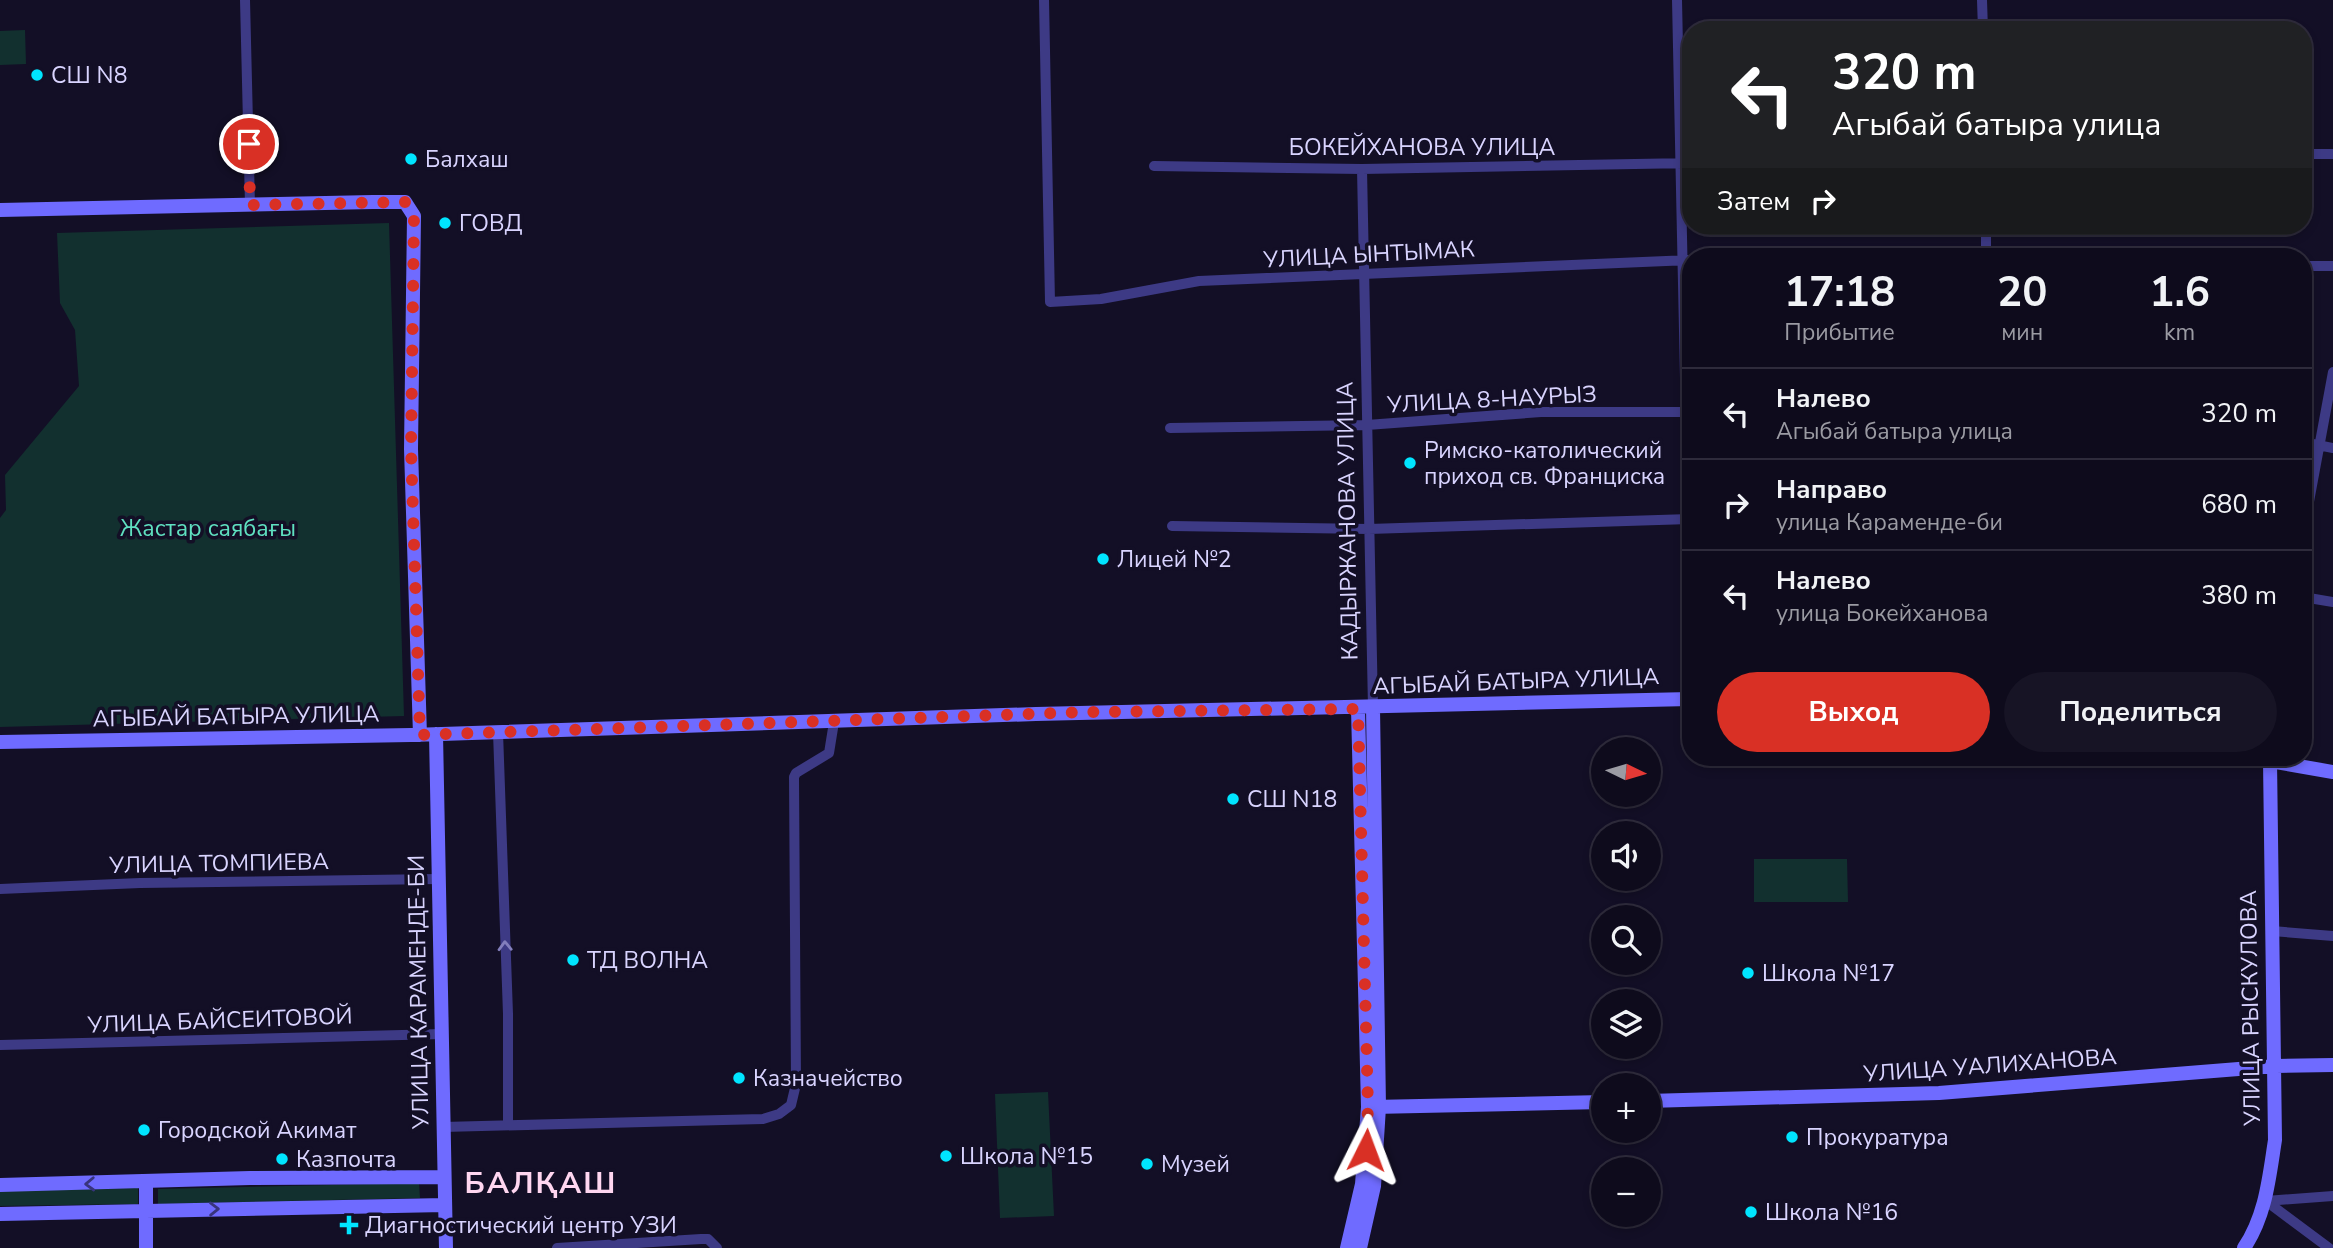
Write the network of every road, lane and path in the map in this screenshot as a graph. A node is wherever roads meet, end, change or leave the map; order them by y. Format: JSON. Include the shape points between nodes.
{"nodes":[{"id":1,"x":245,"y":0,"type":"edge"},
{"id":2,"x":1044,"y":0,"type":"edge"},
{"id":3,"x":1677,"y":0,"type":"edge"},
{"id":4,"x":1982,"y":0,"type":"edge"},
{"id":5,"x":1983,"y":21,"type":"edge"},
{"id":6,"x":1682,"y":91,"type":"edge"},
{"id":7,"x":2333,"y":154,"type":"edge"},
{"id":8,"x":2312,"y":155,"type":"edge"},
{"id":9,"x":1682,"y":163,"type":"edge"},
{"id":10,"x":1154,"y":166,"type":"dead end"},
{"id":11,"x":1362,"y":169,"type":"junction"},
{"id":12,"x":250,"y":205,"type":"junction"},
{"id":13,"x":0,"y":210,"type":"edge"},
{"id":14,"x":1682,"y":260,"type":"edge"},
{"id":15,"x":2312,"y":266,"type":"edge"},
{"id":16,"x":2333,"y":266,"type":"edge"},
{"id":17,"x":1365,"y":273,"type":"junction"},
{"id":18,"x":2333,"y":372,"type":"edge"},
{"id":19,"x":1682,"y":412,"type":"edge"},
{"id":20,"x":1367,"y":425,"type":"junction"},
{"id":21,"x":1170,"y":428,"type":"dead end"},
{"id":22,"x":2312,"y":444,"type":"edge"},
{"id":23,"x":2319,"y":445,"type":"junction"},
{"id":24,"x":2333,"y":448,"type":"edge"},
{"id":25,"x":2312,"y":484,"type":"edge"},
{"id":26,"x":1682,"y":519,"type":"edge"},
{"id":27,"x":1172,"y":526,"type":"dead end"},
{"id":28,"x":1370,"y":529,"type":"junction"},
{"id":29,"x":2312,"y":598,"type":"edge"},
{"id":30,"x":2333,"y":602,"type":"edge"},
{"id":31,"x":1682,"y":699,"type":"edge"},
{"id":32,"x":1373,"y":708,"type":"junction"},
{"id":33,"x":1358,"y":709,"type":"junction"},
{"id":34,"x":834,"y":722,"type":"junction"},
{"id":35,"x":498,"y":732,"type":"junction"},
{"id":36,"x":436,"y":734,"type":"junction"},
{"id":37,"x":420,"y":735,"type":"junction"},
{"id":38,"x":0,"y":742,"type":"edge"},
{"id":39,"x":2269,"y":766,"type":"edge"},
{"id":40,"x":2303,"y":766,"type":"edge"},
{"id":41,"x":2333,"y":772,"type":"edge"},
{"id":42,"x":439,"y":879,"type":"junction"},
{"id":43,"x":0,"y":889,"type":"edge"},
{"id":44,"x":2272,"y":931,"type":"junction"},
{"id":45,"x":2333,"y":936,"type":"edge"},
{"id":46,"x":442,"y":1034,"type":"junction"},
{"id":47,"x":0,"y":1045,"type":"edge"},
{"id":48,"x":2333,"y":1065,"type":"edge"},
{"id":49,"x":2276,"y":1066,"type":"junction"},
{"id":50,"x":1661,"y":1101,"type":"edge"},
{"id":51,"x":1591,"y":1102,"type":"edge"},
{"id":52,"x":1373,"y":1107,"type":"junction"},
{"id":53,"x":508,"y":1125,"type":"junction"},
{"id":54,"x":443,"y":1127,"type":"junction"},
{"id":55,"x":444,"y":1177,"type":"junction"},
{"id":56,"x":146,"y":1181,"type":"junction"},
{"id":57,"x":0,"y":1185,"type":"edge"},
{"id":58,"x":2333,"y":1196,"type":"edge"},
{"id":59,"x":2266,"y":1201,"type":"junction"},
{"id":60,"x":445,"y":1205,"type":"junction"},
{"id":61,"x":146,"y":1210,"type":"junction"},
{"id":62,"x":0,"y":1214,"type":"edge"},
{"id":63,"x":146,"y":1248,"type":"edge"},
{"id":64,"x":446,"y":1248,"type":"edge"},
{"id":65,"x":557,"y":1248,"type":"edge"},
{"id":66,"x":717,"y":1248,"type":"edge"},
{"id":67,"x":1347,"y":1248,"type":"edge"},
{"id":68,"x":1360,"y":1248,"type":"edge"},
{"id":69,"x":2244,"y":1248,"type":"edge"},
{"id":70,"x":2329,"y":1248,"type":"edge"}],
"edges":[{"from":1,"to":12,"type":"street"},
{"from":2,"to":17,"type":"street","name":"УЛИЦА ЫНТЫМАК","via":[[1050,302],[1101,299],[1199,281]]},
{"from":3,"to":6,"type":"street"},
{"from":4,"to":5,"type":"street"},
{"from":7,"to":8,"type":"street"},
{"from":9,"to":11,"type":"street","name":"БОКЕЙХАНОВА УЛИЦА"},
{"from":10,"to":11,"type":"street","name":"БОКЕЙХАНОВА УЛИЦА"},
{"from":11,"to":17,"type":"street","name":"КАДЫРЖАНОВА УЛИЦА"},
{"from":12,"to":13,"type":"main road"},
{"from":12,"to":37,"type":"main road","via":[[405,202],[414,216],[411,449]]},
{"from":14,"to":17,"type":"street","name":"УЛИЦА ЫНТЫМАК"},
{"from":15,"to":16,"type":"street"},
{"from":17,"to":20,"type":"street","name":"КАДЫРЖАНОВА УЛИЦА"},
{"from":18,"to":23,"type":"street"},
{"from":19,"to":20,"type":"street","name":"УЛИЦА 8-НАУРЫЗ","via":[[1541,412]]},
{"from":20,"to":21,"type":"street","name":"УЛИЦА 8-НАУРЫЗ"},
{"from":20,"to":28,"type":"street","name":"КАДЫРЖАНОВА УЛИЦА"},
{"from":22,"to":23,"type":"street"},
{"from":23,"to":24,"type":"street"},
{"from":23,"to":25,"type":"street"},
{"from":26,"to":28,"type":"street"},
{"from":27,"to":28,"type":"street"},
{"from":28,"to":32,"type":"street","name":"КАДЫРЖАНОВА УЛИЦА"},
{"from":29,"to":30,"type":"street"},
{"from":31,"to":32,"type":"main road","name":"АГЫБАЙ БАТЫРА УЛИЦА"},
{"from":32,"to":33,"type":"main road","name":"АГЫБАЙ БАТЫРА УЛИЦА"},
{"from":32,"to":52,"type":"main road","name":"КАДЫРЖАНОВА УЛИЦА"},
{"from":33,"to":34,"type":"main road","name":"АГЫБАЙ БАТЫРА УЛИЦА"},
{"from":33,"to":52,"type":"main road","name":"КАДЫРЖАНОВА УЛИЦА"},
{"from":34,"to":35,"type":"main road","name":"АГЫБАЙ БАТЫРА УЛИЦА"},
{"from":34,"to":53,"type":"street","via":[[828,753],[794,777],[796,1084],[791,1104],[763,1119]]},
{"from":35,"to":36,"type":"main road","name":"АГЫБАЙ БАТЫРА УЛИЦА"},
{"from":53,"to":35,"type":"street","one_way":true},
{"from":36,"to":37,"type":"main road","name":"АГЫБАЙ БАТЫРА УЛИЦА"},
{"from":36,"to":42,"type":"main road","name":"УЛИЦА КАРАМЕНДЕ-БИ"},
{"from":37,"to":38,"type":"main road","name":"АГЫБАЙ БАТЫРА УЛИЦА"},
{"from":39,"to":44,"type":"main road","name":"УЛИЦА РЫСКУЛОВА"},
{"from":40,"to":41,"type":"main road"},
{"from":42,"to":43,"type":"street","name":"УЛИЦА ТОМПИЕВА"},
{"from":42,"to":46,"type":"main road","name":"УЛИЦА КАРАМЕНДЕ-БИ"},
{"from":44,"to":45,"type":"street"},
{"from":44,"to":49,"type":"main road","name":"УЛИЦА РЫСКУЛОВА"},
{"from":46,"to":47,"type":"street","name":"УЛИЦА БАЙСЕИТОВОЙ"},
{"from":46,"to":54,"type":"main road","name":"УЛИЦА КАРАМЕНДЕ-БИ"},
{"from":48,"to":49,"type":"main road","name":"УЛИЦА УАЛИХАНОВА"},
{"from":49,"to":50,"type":"main road","name":"УЛИЦА УАЛИХАНОВА","via":[[1939,1093]]},
{"from":49,"to":59,"type":"main road","name":"УЛИЦА РЫСКУЛОВА","via":[[2275,1140]]},
{"from":51,"to":52,"type":"main road"},
{"from":52,"to":67,"type":"main road","name":"КАДЫРЖАНОВА УЛИЦА"},
{"from":52,"to":68,"type":"main road","name":"КАДЫРЖАНОВА УЛИЦА","via":[[1374,1186]]},
{"from":53,"to":54,"type":"street"},
{"from":54,"to":55,"type":"main road","name":"УЛИЦА КАРАМЕНДЕ-БИ"},
{"from":55,"to":56,"type":"main road"},
{"from":55,"to":60,"type":"main road","name":"УЛИЦА КАРАМЕНДЕ-БИ"},
{"from":56,"to":57,"type":"main road","one_way":true},
{"from":56,"to":61,"type":"main road"},
{"from":58,"to":59,"type":"street"},
{"from":59,"to":69,"type":"main road","name":"УЛИЦА РЫСКУЛОВА"},
{"from":59,"to":70,"type":"street"},
{"from":61,"to":60,"type":"main road","one_way":true},
{"from":60,"to":64,"type":"main road","name":"УЛИЦА КАРАМЕНДЕ-БИ"},
{"from":61,"to":62,"type":"main road"},
{"from":61,"to":63,"type":"main road"},
{"from":65,"to":66,"type":"street","via":[[701,1239]]}]}
